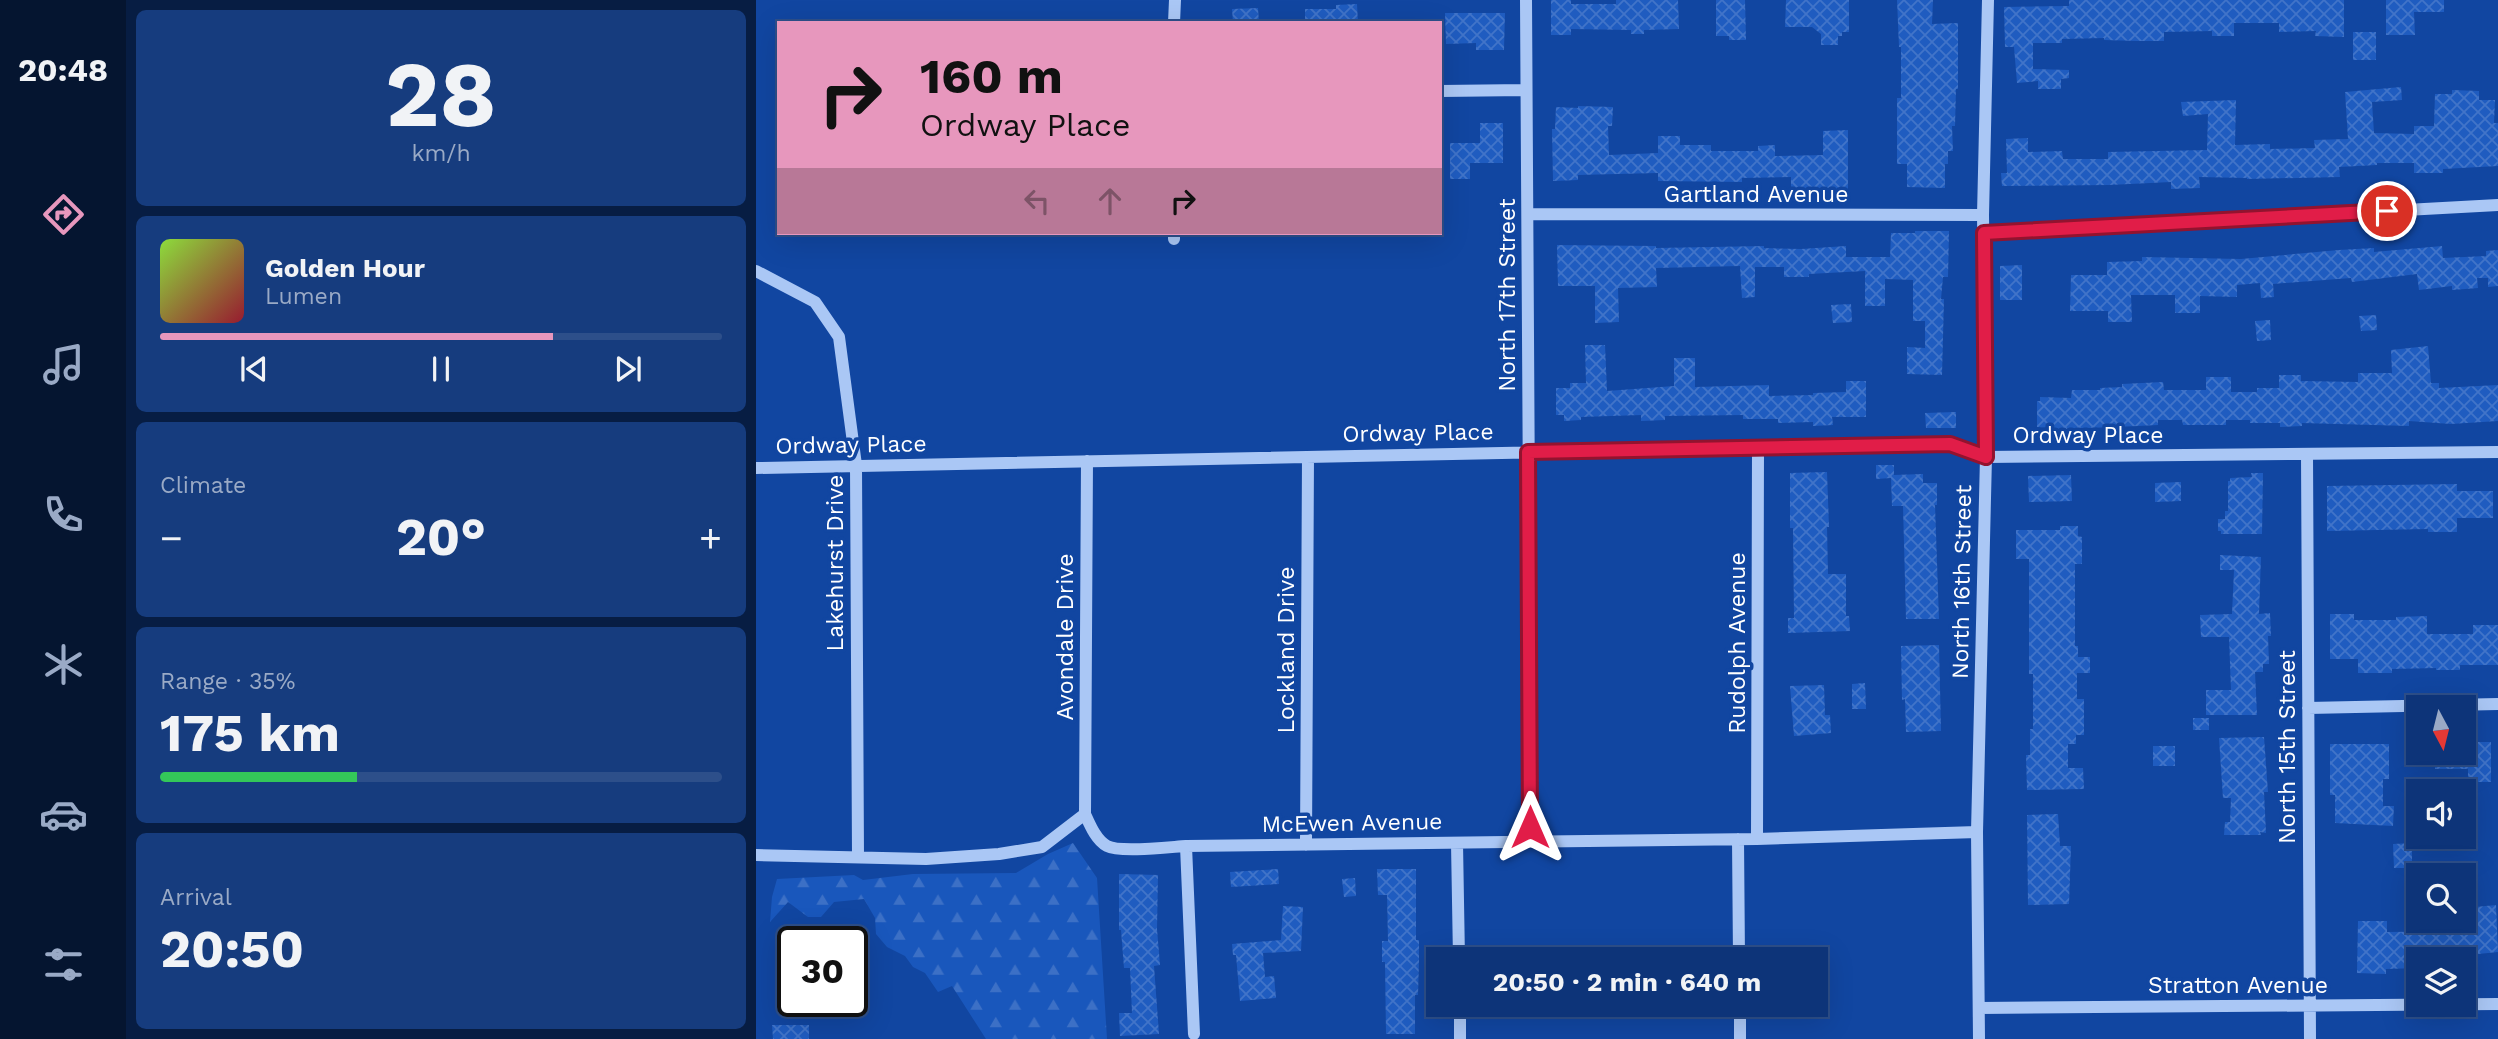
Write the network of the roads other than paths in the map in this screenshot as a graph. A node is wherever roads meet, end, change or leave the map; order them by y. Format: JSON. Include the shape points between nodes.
{"nodes":[{"id":1,"x":1175,"y":0,"type":"edge"},
{"id":2,"x":1526,"y":0,"type":"edge"},
{"id":3,"x":1988,"y":0,"type":"edge"},
{"id":4,"x":1174,"y":21,"type":"edge"},
{"id":5,"x":1526,"y":90,"type":"junction"},
{"id":6,"x":1442,"y":91,"type":"edge"},
{"id":7,"x":2498,"y":205,"type":"edge"},
{"id":8,"x":1528,"y":214,"type":"junction"},
{"id":9,"x":1983,"y":215,"type":"junction"},
{"id":10,"x":1984,"y":233,"type":"junction"},
{"id":11,"x":756,"y":271,"type":"edge"},
{"id":12,"x":1758,"y":448,"type":"junction"},
{"id":13,"x":1528,"y":452,"type":"junction"},
{"id":14,"x":2498,"y":452,"type":"edge"},
{"id":15,"x":2308,"y":455,"type":"junction"},
{"id":16,"x":1308,"y":457,"type":"junction"},
{"id":17,"x":1986,"y":457,"type":"junction"},
{"id":18,"x":1087,"y":461,"type":"junction"},
{"id":19,"x":856,"y":465,"type":"junction"},
{"id":20,"x":756,"y":468,"type":"edge"},
{"id":21,"x":2498,"y":704,"type":"edge"},
{"id":22,"x":2308,"y":708,"type":"junction"},
{"id":23,"x":1084,"y":814,"type":"junction"},
{"id":24,"x":1977,"y":832,"type":"junction"},
{"id":25,"x":1738,"y":839,"type":"junction"},
{"id":26,"x":1757,"y":839,"type":"junction"},
{"id":27,"x":1457,"y":842,"type":"junction"},
{"id":28,"x":1531,"y":842,"type":"junction"},
{"id":29,"x":1306,"y":845,"type":"junction"},
{"id":30,"x":1186,"y":846,"type":"junction"},
{"id":31,"x":756,"y":855,"type":"edge"},
{"id":32,"x":858,"y":857,"type":"junction"},
{"id":33,"x":1459,"y":947,"type":"edge"},
{"id":34,"x":1739,"y":947,"type":"edge"},
{"id":35,"x":2498,"y":1004,"type":"edge"},
{"id":36,"x":2310,"y":1006,"type":"junction"},
{"id":37,"x":1979,"y":1007,"type":"junction"},
{"id":38,"x":1460,"y":1017,"type":"edge"},
{"id":39,"x":1740,"y":1017,"type":"edge"},
{"id":40,"x":1194,"y":1034,"type":"dead end"},
{"id":41,"x":1460,"y":1039,"type":"edge"},
{"id":42,"x":1740,"y":1039,"type":"edge"},
{"id":43,"x":1979,"y":1039,"type":"edge"},
{"id":44,"x":2310,"y":1039,"type":"edge"}],
"edges":[{"from":1,"to":4,"type":"street"},
{"from":2,"to":5,"type":"street","name":"North 17th Street"},
{"from":3,"to":9,"type":"street","name":"North 16th Street"},
{"from":5,"to":6,"type":"street"},
{"from":5,"to":8,"type":"street","name":"North 17th Street"},
{"from":7,"to":10,"type":"street"},
{"from":8,"to":9,"type":"street","name":"Gartland Avenue"},
{"from":8,"to":13,"type":"street","name":"North 17th Street"},
{"from":9,"to":10,"type":"street","name":"North 16th Street"},
{"from":10,"to":17,"type":"street","name":"North 16th Street"},
{"from":11,"to":19,"type":"street","name":"Lakehurst Drive","via":[[815,302],[839,337]]},
{"from":12,"to":13,"type":"street","name":"Ordway Place"},
{"from":12,"to":17,"type":"street","name":"Ordway Place","via":[[1950,444]]},
{"from":12,"to":26,"type":"street","name":"Rudolph Avenue"},
{"from":13,"to":16,"type":"street","name":"Ordway Place"},
{"from":13,"to":28,"type":"street","name":"North 17th Street"},
{"from":14,"to":15,"type":"street","name":"Ordway Place"},
{"from":15,"to":17,"type":"street","name":"Ordway Place"},
{"from":15,"to":22,"type":"street","name":"North 15th Street"},
{"from":16,"to":18,"type":"street","name":"Ordway Place"},
{"from":16,"to":29,"type":"street","name":"Lockland Drive"},
{"from":17,"to":24,"type":"street","name":"North 16th Street"},
{"from":18,"to":19,"type":"street","name":"Ordway Place"},
{"from":18,"to":23,"type":"street","name":"Avondale Drive"},
{"from":19,"to":20,"type":"street","name":"Ordway Place"},
{"from":19,"to":32,"type":"street","name":"Lakehurst Drive"},
{"from":21,"to":22,"type":"street"},
{"from":22,"to":36,"type":"street","name":"North 15th Street"},
{"from":23,"to":30,"type":"street","name":"McEwen Avenue","via":[[1107,846]]},
{"from":23,"to":32,"type":"street","via":[[1042,847],[926,859]]},
{"from":24,"to":26,"type":"street","name":"McEwen Avenue"},
{"from":24,"to":37,"type":"street","name":"North 16th Street"},
{"from":25,"to":26,"type":"street","name":"McEwen Avenue"},
{"from":25,"to":28,"type":"street","name":"McEwen Avenue"},
{"from":25,"to":34,"type":"street"},
{"from":27,"to":28,"type":"street","name":"McEwen Avenue"},
{"from":27,"to":29,"type":"street","name":"McEwen Avenue"},
{"from":27,"to":33,"type":"street"},
{"from":29,"to":30,"type":"street","name":"McEwen Avenue"},
{"from":30,"to":40,"type":"street"},
{"from":31,"to":32,"type":"street"},
{"from":35,"to":36,"type":"street","name":"Stratton Avenue"},
{"from":36,"to":37,"type":"street","name":"Stratton Avenue"},
{"from":36,"to":44,"type":"street","name":"North 15th Street"},
{"from":37,"to":43,"type":"street","name":"North 16th Street"},
{"from":38,"to":41,"type":"street"},
{"from":39,"to":42,"type":"street"}]}
